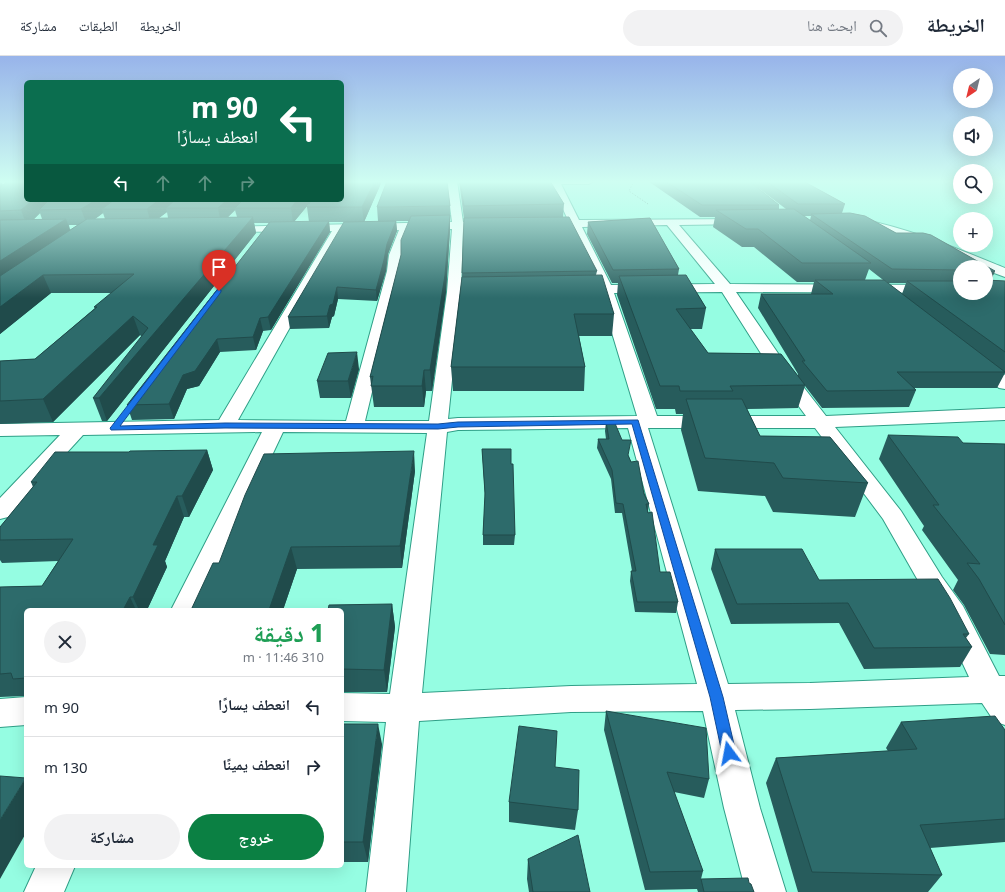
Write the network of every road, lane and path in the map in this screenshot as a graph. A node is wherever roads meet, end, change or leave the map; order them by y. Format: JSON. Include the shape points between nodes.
{"nodes":[{"id":1,"x":233,"y":220,"type":"edge"},
{"id":2,"x":304,"y":220,"type":"edge"},
{"id":3,"x":457,"y":220,"type":"edge"},
{"id":4,"x":574,"y":220,"type":"edge"},
{"id":5,"x":847,"y":220,"type":"edge"},
{"id":6,"x":754,"y":221,"type":"edge"},
{"id":7,"x":670,"y":222,"type":"junction"},
{"id":8,"x":576,"y":223,"type":"junction"},
{"id":9,"x":505,"y":224,"type":"edge"},
{"id":10,"x":529,"y":224,"type":"edge"},
{"id":11,"x":458,"y":225,"type":"junction"},
{"id":12,"x":406,"y":226,"type":"junction"},
{"id":13,"x":340,"y":227,"type":"junction"},
{"id":14,"x":297,"y":228,"type":"junction"},
{"id":15,"x":266,"y":229,"type":"junction"},
{"id":16,"x":257,"y":241,"type":"edge"},
{"id":17,"x":1005,"y":273,"type":"edge"},
{"id":18,"x":864,"y":274,"type":"edge"},
{"id":19,"x":726,"y":288,"type":"junction"},
{"id":20,"x":883,"y":288,"type":"junction"},
{"id":21,"x":606,"y":289,"type":"junction"},
{"id":22,"x":953,"y":289,"type":"edge"},
{"id":23,"x":561,"y":290,"type":"edge"},
{"id":24,"x":454,"y":292,"type":"junction"},
{"id":25,"x":470,"y":292,"type":"edge"},
{"id":26,"x":901,"y":303,"type":"edge"},
{"id":27,"x":968,"y":355,"type":"edge"},
{"id":28,"x":1005,"y":384,"type":"edge"},
{"id":29,"x":997,"y":414,"type":"edge"},
{"id":30,"x":642,"y":422,"type":"junction"},
{"id":31,"x":820,"y":422,"type":"junction"},
{"id":32,"x":225,"y":426,"type":"junction"},
{"id":33,"x":438,"y":426,"type":"junction"},
{"id":34,"x":275,"y":427,"type":"junction"},
{"id":35,"x":354,"y":427,"type":"junction"},
{"id":36,"x":1005,"y":427,"type":"edge"},
{"id":37,"x":77,"y":429,"type":"junction"},
{"id":38,"x":0,"y":430,"type":"edge"},
{"id":39,"x":0,"y":512,"type":"edge"},
{"id":40,"x":185,"y":608,"type":"edge"},
{"id":41,"x":716,"y":697,"type":"junction"},
{"id":42,"x":1000,"y":697,"type":"edge"},
{"id":43,"x":344,"y":707,"type":"edge"},
{"id":44,"x":404,"y":708,"type":"junction"},
{"id":45,"x":24,"y":711,"type":"edge"},
{"id":46,"x":0,"y":713,"type":"edge"},
{"id":47,"x":55,"y":868,"type":"edge"},
{"id":48,"x":44,"y":892,"type":"edge"},
{"id":49,"x":386,"y":892,"type":"edge"},
{"id":50,"x":766,"y":892,"type":"edge"}],
"edges":[{"from":1,"to":15,"type":"street","via":[[221,229]]},
{"from":2,"to":14,"type":"street"},
{"from":3,"to":11,"type":"street"},
{"from":4,"to":8,"type":"street"},
{"from":5,"to":17,"type":"street","via":[[875,225],[939,246]]},
{"from":6,"to":7,"type":"street"},
{"from":7,"to":8,"type":"street"},
{"from":7,"to":19,"type":"street"},
{"from":8,"to":10,"type":"street"},
{"from":8,"to":21,"type":"street"},
{"from":9,"to":11,"type":"street"},
{"from":11,"to":12,"type":"street"},
{"from":11,"to":24,"type":"street"},
{"from":12,"to":13,"type":"street","via":[[371,223]]},
{"from":12,"to":35,"type":"street","via":[[396,255]]},
{"from":13,"to":14,"type":"street"},
{"from":13,"to":32,"type":"street"},
{"from":14,"to":15,"type":"street"},
{"from":15,"to":16,"type":"street"},
{"from":18,"to":20,"type":"street"},
{"from":19,"to":20,"type":"street"},
{"from":19,"to":21,"type":"street"},
{"from":19,"to":31,"type":"street","via":[[778,366]]},
{"from":20,"to":22,"type":"street"},
{"from":20,"to":26,"type":"street"},
{"from":21,"to":23,"type":"street"},
{"from":21,"to":30,"type":"street"},
{"from":24,"to":25,"type":"street"},
{"from":24,"to":33,"type":"street"},
{"from":27,"to":28,"type":"street"},
{"from":29,"to":31,"type":"street"},
{"from":29,"to":36,"type":"street"},
{"from":30,"to":31,"type":"street"},
{"from":30,"to":33,"type":"street"},
{"from":30,"to":41,"type":"street"},
{"from":31,"to":42,"type":"street","via":[[893,516]]},
{"from":32,"to":34,"type":"street"},
{"from":32,"to":37,"type":"street","via":[[119,422]]},
{"from":33,"to":35,"type":"street"},
{"from":33,"to":44,"type":"street"},
{"from":34,"to":35,"type":"street"},
{"from":34,"to":40,"type":"street"},
{"from":37,"to":38,"type":"street"},
{"from":37,"to":39,"type":"street"},
{"from":41,"to":42,"type":"street"},
{"from":41,"to":44,"type":"street","via":[[571,699]]},
{"from":41,"to":50,"type":"street","via":[[742,808]]},
{"from":43,"to":44,"type":"street"},
{"from":44,"to":49,"type":"street"},
{"from":45,"to":46,"type":"street"},
{"from":47,"to":48,"type":"street"}]}
